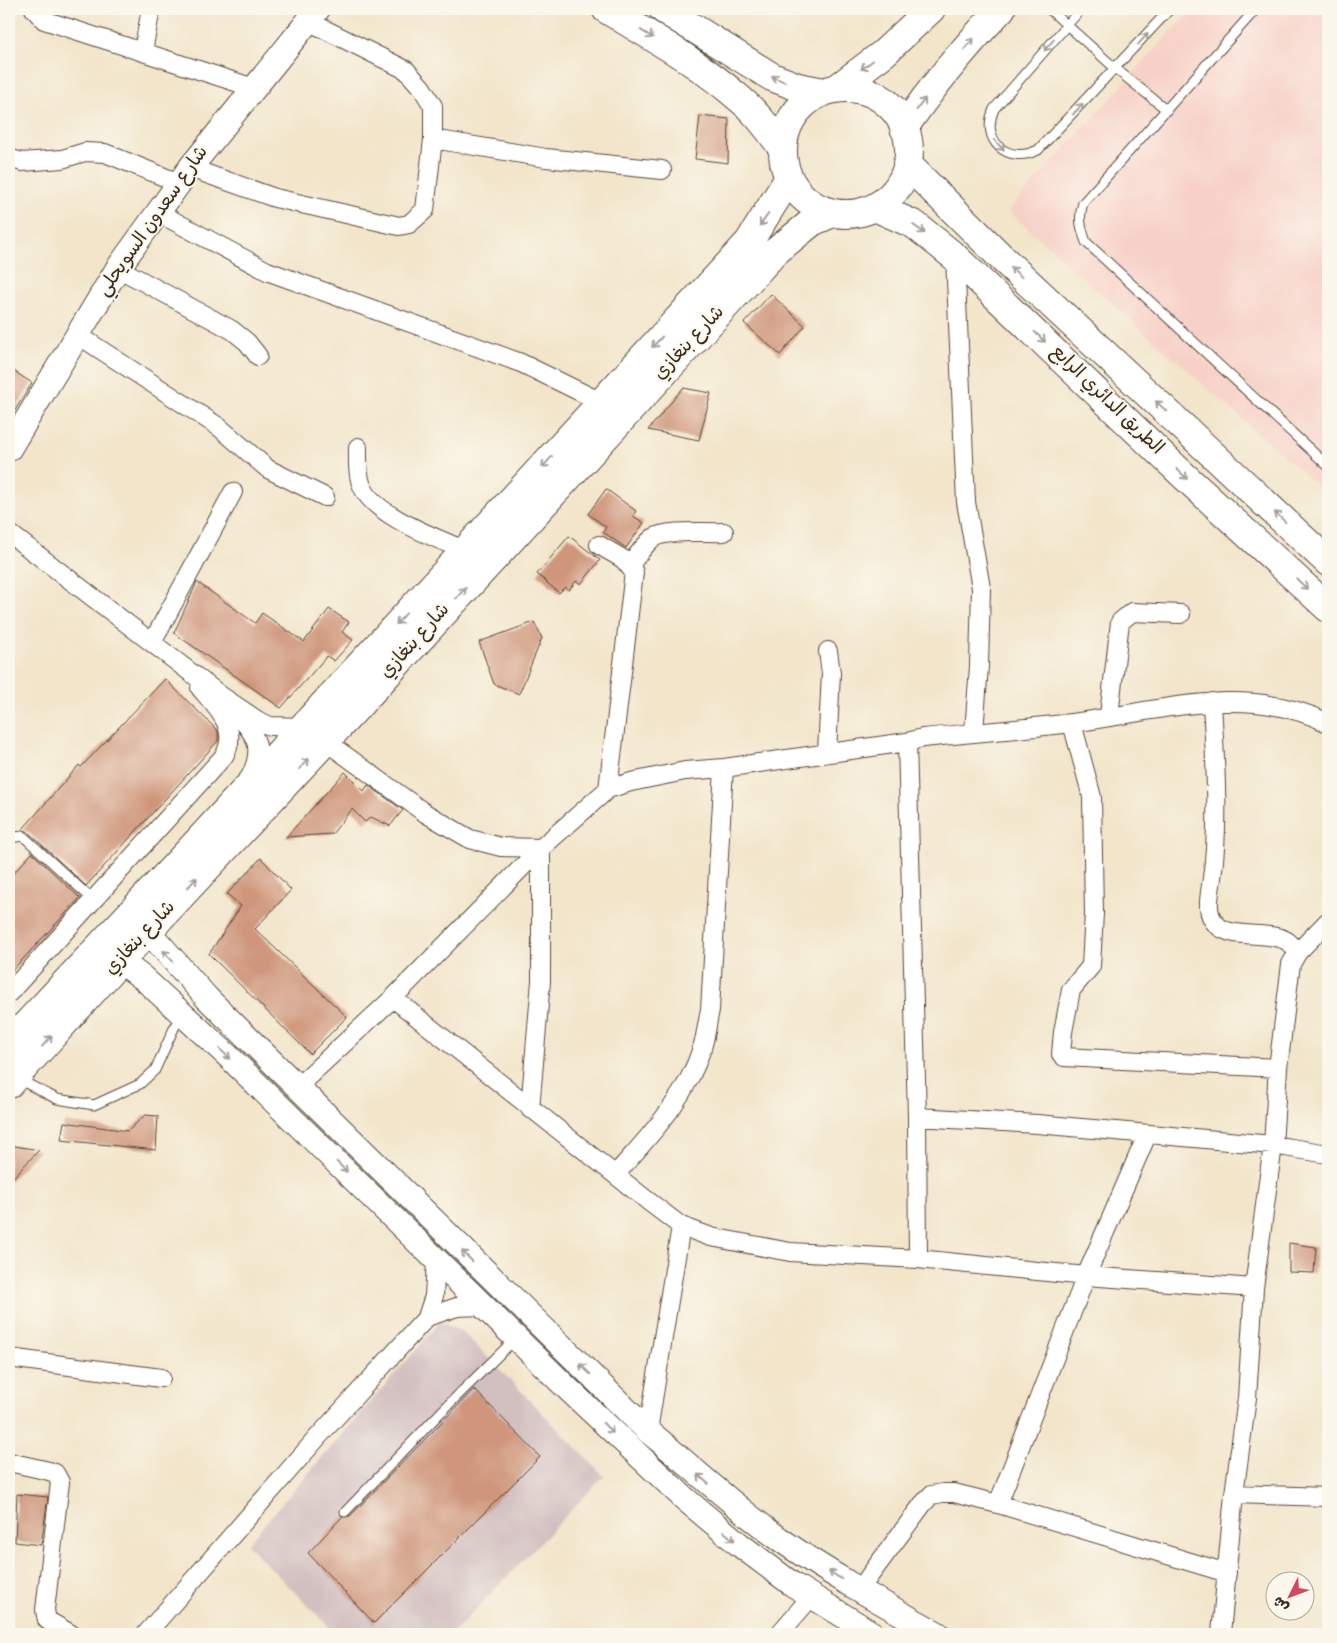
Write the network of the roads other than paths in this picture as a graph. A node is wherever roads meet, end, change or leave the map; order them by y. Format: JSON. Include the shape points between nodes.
{"nodes":[{"id":1,"x":34,"y":9,"type":"edge"},
{"id":2,"x":150,"y":9,"type":"edge"},
{"id":3,"x":606,"y":9,"type":"edge"},
{"id":4,"x":663,"y":9,"type":"edge"},
{"id":5,"x":931,"y":9,"type":"edge"},
{"id":6,"x":1001,"y":9,"type":"edge"},
{"id":7,"x":1049,"y":9,"type":"edge"},
{"id":8,"x":1081,"y":9,"type":"edge"},
{"id":9,"x":1170,"y":9,"type":"edge"},
{"id":10,"x":1256,"y":9,"type":"edge"},
{"id":11,"x":316,"y":12,"type":"edge"},
{"id":12,"x":1067,"y":24,"type":"junction"},
{"id":13,"x":143,"y":51,"type":"junction"},
{"id":14,"x":1116,"y":69,"type":"junction"},
{"id":15,"x":254,"y":88,"type":"junction"},
{"id":16,"x":830,"y":90,"type":"junction"},
{"id":17,"x":1167,"y":110,"type":"junction"},
{"id":18,"x":904,"y":128,"type":"junction"},
{"id":19,"x":433,"y":139,"type":"junction"},
{"id":20,"x":783,"y":149,"type":"junction"},
{"id":21,"x":9,"y":158,"type":"edge"},
{"id":22,"x":907,"y":164,"type":"junction"},
{"id":23,"x":662,"y":170,"type":"dead end"},
{"id":24,"x":185,"y":176,"type":"junction"},
{"id":25,"x":789,"y":178,"type":"junction"},
{"id":26,"x":876,"y":207,"type":"junction"},
{"id":27,"x":158,"y":212,"type":"junction"},
{"id":28,"x":833,"y":213,"type":"junction"},
{"id":29,"x":955,"y":257,"type":"junction"},
{"id":30,"x":118,"y":268,"type":"junction"},
{"id":31,"x":78,"y":335,"type":"junction"},
{"id":32,"x":258,"y":356,"type":"dead end"},
{"id":33,"x":601,"y":402,"type":"junction"},
{"id":34,"x":358,"y":447,"type":"dead end"},
{"id":35,"x":9,"y":449,"type":"edge"},
{"id":36,"x":1328,"y":466,"type":"edge"},
{"id":37,"x":233,"y":492,"type":"dead end"},
{"id":38,"x":325,"y":497,"type":"dead end"},
{"id":39,"x":724,"y":532,"type":"dead end"},
{"id":40,"x":9,"y":533,"type":"edge"},
{"id":41,"x":599,"y":545,"type":"dead end"},
{"id":42,"x":463,"y":550,"type":"junction"},
{"id":43,"x":1328,"y":562,"type":"edge"},
{"id":44,"x":630,"y":565,"type":"junction"},
{"id":45,"x":1328,"y":608,"type":"edge"},
{"id":46,"x":1181,"y":614,"type":"dead end"},
{"id":47,"x":152,"y":643,"type":"junction"},
{"id":48,"x":828,"y":651,"type":"dead end"},
{"id":49,"x":171,"y":656,"type":"junction"},
{"id":50,"x":220,"y":695,"type":"junction"},
{"id":51,"x":1212,"y":702,"type":"junction"},
{"id":52,"x":1109,"y":715,"type":"junction"},
{"id":53,"x":1072,"y":723,"type":"junction"},
{"id":54,"x":1328,"y":723,"type":"edge"},
{"id":55,"x":302,"y":727,"type":"junction"},
{"id":56,"x":974,"y":732,"type":"junction"},
{"id":57,"x":325,"y":741,"type":"junction"},
{"id":58,"x":907,"y":742,"type":"junction"},
{"id":59,"x":827,"y":753,"type":"junction"},
{"id":60,"x":724,"y":768,"type":"junction"},
{"id":61,"x":608,"y":789,"type":"junction"},
{"id":62,"x":244,"y":791,"type":"junction"},
{"id":63,"x":9,"y":838,"type":"edge"},
{"id":64,"x":541,"y":848,"type":"junction"},
{"id":65,"x":93,"y":900,"type":"junction"},
{"id":66,"x":1328,"y":921,"type":"edge"},
{"id":67,"x":148,"y":931,"type":"junction"},
{"id":68,"x":1298,"y":952,"type":"junction"},
{"id":69,"x":120,"y":961,"type":"junction"},
{"id":70,"x":190,"y":980,"type":"junction"},
{"id":71,"x":9,"y":993,"type":"edge"},
{"id":72,"x":393,"y":998,"type":"junction"},
{"id":73,"x":175,"y":1008,"type":"junction"},
{"id":74,"x":9,"y":1043,"type":"edge"},
{"id":75,"x":1278,"y":1068,"type":"junction"},
{"id":76,"x":12,"y":1081,"type":"edge"},
{"id":77,"x":297,"y":1087,"type":"junction"},
{"id":78,"x":530,"y":1109,"type":"junction"},
{"id":79,"x":917,"y":1117,"type":"junction"},
{"id":80,"x":1147,"y":1136,"type":"junction"},
{"id":81,"x":1273,"y":1145,"type":"junction"},
{"id":82,"x":1328,"y":1154,"type":"edge"},
{"id":83,"x":616,"y":1174,"type":"junction"},
{"id":84,"x":681,"y":1226,"type":"junction"},
{"id":85,"x":918,"y":1259,"type":"junction"},
{"id":86,"x":436,"y":1261,"type":"junction"},
{"id":87,"x":1086,"y":1276,"type":"junction"},
{"id":88,"x":1254,"y":1288,"type":"junction"},
{"id":89,"x":482,"y":1306,"type":"junction"},
{"id":90,"x":426,"y":1317,"type":"junction"},
{"id":91,"x":516,"y":1338,"type":"junction"},
{"id":92,"x":9,"y":1358,"type":"edge"},
{"id":93,"x":161,"y":1378,"type":"dead end"},
{"id":94,"x":648,"y":1431,"type":"junction"},
{"id":95,"x":9,"y":1462,"type":"edge"},
{"id":96,"x":1234,"y":1494,"type":"junction"},
{"id":97,"x":1328,"y":1497,"type":"edge"},
{"id":98,"x":998,"y":1504,"type":"junction"},
{"id":99,"x":345,"y":1512,"type":"dead end"},
{"id":100,"x":1227,"y":1573,"type":"junction"},
{"id":101,"x":859,"y":1590,"type":"junction"},
{"id":102,"x":811,"y":1597,"type":"junction"},
{"id":103,"x":894,"y":1610,"type":"junction"},
{"id":104,"x":70,"y":1634,"type":"edge"},
{"id":105,"x":146,"y":1634,"type":"edge"},
{"id":106,"x":779,"y":1634,"type":"edge"},
{"id":107,"x":873,"y":1634,"type":"edge"},
{"id":108,"x":884,"y":1634,"type":"edge"},
{"id":109,"x":938,"y":1634,"type":"edge"},
{"id":110,"x":1221,"y":1634,"type":"edge"}],
"edges":[{"from":1,"to":13,"type":"street","via":[[44,20]]},
{"from":2,"to":13,"type":"street"},
{"from":3,"to":20,"type":"main road","one_way":true,"via":[[697,64],[741,100]]},
{"from":16,"to":4,"type":"main road","one_way":true,"via":[[798,87],[772,77]]},
{"from":5,"to":16,"type":"main road","one_way":true,"via":[[884,53]]},
{"from":18,"to":6,"type":"main road","one_way":true,"via":[[951,65]]},
{"from":7,"to":12,"type":"lane"},
{"from":8,"to":12,"type":"lane"},
{"from":14,"to":9,"type":"lane","one_way":true},
{"from":10,"to":17,"type":"lane"},
{"from":11,"to":15,"type":"main road","name":"شارع سعدون السويحلي"},
{"from":11,"to":19,"type":"street","via":[[406,70],[432,106]]},
{"from":12,"to":14,"type":"lane"},
{"from":12,"to":14,"type":"lane","one_way":true,"via":[[994,109],[990,132],[998,146],[1022,156],[1038,150]]},
{"from":13,"to":15,"type":"street"},
{"from":14,"to":17,"type":"lane"},
{"from":15,"to":24,"type":"main road","name":"شارع سعدون السويحلي"},
{"from":16,"to":18,"type":"main road","via":[[861,90],[875,96],[887,104]]},
{"from":16,"to":20,"type":"main road","via":[[805,103],[791,120]]},
{"from":17,"to":36,"type":"lane","via":[[1083,203],[1079,214],[1086,242]]},
{"from":18,"to":22,"type":"main road","via":[[909,152]]},
{"from":19,"to":23,"type":"street","via":[[546,158]]},
{"from":19,"to":24,"type":"street","via":[[425,210],[409,224],[399,226]]},
{"from":20,"to":25,"type":"main road"},
{"from":21,"to":24,"type":"street","via":[[22,162],[62,159],[85,152],[106,153]]},
{"from":22,"to":26,"type":"main road","via":[[899,185]]},
{"from":43,"to":22,"type":"main road","name":"الطريق الدائري الرابع","one_way":true,"via":[[1004,260]]},
{"from":24,"to":27,"type":"main road","name":"شارع سعدون السويحلي"},
{"from":25,"to":28,"type":"main road","via":[[803,197]]},
{"from":25,"to":33,"type":"main road","name":"شارع بنغازي","one_way":true,"via":[[749,242]]},
{"from":26,"to":28,"type":"main road","via":[[855,213]]},
{"from":26,"to":29,"type":"main road","name":"الطريق الدائري الرابع","one_way":true,"via":[[915,225]]},
{"from":27,"to":30,"type":"main road","name":"شارع سعدون السويحلي"},
{"from":27,"to":33,"type":"street","via":[[267,270],[520,363]]},
{"from":57,"to":28,"type":"main road","name":"شارع بنغازي","one_way":true,"via":[[775,252],[812,222]]},
{"from":29,"to":45,"type":"main road","name":"الطريق الدائري الرابع","one_way":true},
{"from":29,"to":56,"type":"street","via":[[966,502],[981,588]]},
{"from":30,"to":31,"type":"main road","name":"شارع سعدون السويحلي"},
{"from":30,"to":32,"type":"street","via":[[232,330]]},
{"from":31,"to":35,"type":"main road","name":"شارع سعدون السويحلي"},
{"from":31,"to":38,"type":"street","via":[[219,427],[268,468]]},
{"from":33,"to":42,"type":"main road","name":"شارع بنغازي","one_way":true},
{"from":34,"to":42,"type":"street","via":[[359,475],[370,498],[402,521]]},
{"from":37,"to":47,"type":"street"},
{"from":39,"to":44,"type":"street","via":[[655,537]]},
{"from":40,"to":47,"type":"street"},
{"from":41,"to":44,"type":"street"},
{"from":42,"to":55,"type":"main road","name":"شارع بنغازي","one_way":true},
{"from":44,"to":61,"type":"street","via":[[634,572]]},
{"from":46,"to":52,"type":"street","via":[[1132,612],[1120,622]]},
{"from":47,"to":49,"type":"street"},
{"from":48,"to":59,"type":"street"},
{"from":49,"to":50,"type":"street"},
{"from":49,"to":65,"type":"street","via":[[224,719],[231,733],[229,748]]},
{"from":50,"to":55,"type":"street","via":[[270,726]]},
{"from":50,"to":62,"type":"street","via":[[257,740],[259,753],[256,765]]},
{"from":51,"to":52,"type":"street"},
{"from":51,"to":54,"type":"street","via":[[1269,704]]},
{"from":51,"to":68,"type":"street","via":[[1216,806],[1214,865],[1208,909],[1211,918],[1219,927],[1237,933],[1276,937],[1288,942]]},
{"from":52,"to":53,"type":"street"},
{"from":53,"to":56,"type":"street"},
{"from":53,"to":75,"type":"street","via":[[1092,797],[1094,913],[1091,966],[1071,990],[1061,1054],[1064,1057]]},
{"from":55,"to":57,"type":"street"},
{"from":55,"to":62,"type":"main road","name":"شارع بنغازي"},
{"from":56,"to":58,"type":"street"},
{"from":57,"to":64,"type":"street","via":[[425,813],[470,839],[500,846]]},
{"from":67,"to":57,"type":"main road","name":"شارع بنغازي","one_way":true},
{"from":58,"to":59,"type":"street"},
{"from":58,"to":79,"type":"street"},
{"from":59,"to":60,"type":"street"},
{"from":60,"to":61,"type":"street","via":[[685,771]]},
{"from":60,"to":83,"type":"street","via":[[710,1010],[703,1046],[684,1091]]},
{"from":61,"to":64,"type":"street"},
{"from":62,"to":74,"type":"main road","name":"شارع بنغازي"},
{"from":63,"to":65,"type":"lane","via":[[23,836]]},
{"from":64,"to":72,"type":"street"},
{"from":64,"to":78,"type":"street","via":[[541,981]]},
{"from":65,"to":71,"type":"street"},
{"from":66,"to":68,"type":"street"},
{"from":67,"to":69,"type":"main road","name":"شارع بنغازي"},
{"from":70,"to":67,"type":"main road","one_way":true},
{"from":68,"to":75,"type":"street","via":[[1291,964]]},
{"from":69,"to":73,"type":"main road"},
{"from":76,"to":69,"type":"main road","name":"شارع بنغازي","one_way":true},
{"from":70,"to":73,"type":"main road"},
{"from":70,"to":77,"type":"main road"},
{"from":72,"to":77,"type":"street"},
{"from":72,"to":78,"type":"street"},
{"from":73,"to":76,"type":"lane","via":[[155,1070],[140,1084],[94,1105],[57,1099]]},
{"from":73,"to":86,"type":"main road","one_way":true},
{"from":75,"to":81,"type":"street"},
{"from":94,"to":77,"type":"main road","one_way":true},
{"from":78,"to":83,"type":"street"},
{"from":79,"to":80,"type":"street","via":[[1037,1124]]},
{"from":79,"to":85,"type":"street"},
{"from":80,"to":81,"type":"street"},
{"from":80,"to":87,"type":"street"},
{"from":81,"to":82,"type":"street"},
{"from":81,"to":88,"type":"street"},
{"from":83,"to":84,"type":"street"},
{"from":84,"to":85,"type":"street","via":[[710,1237],[790,1252]]},
{"from":84,"to":94,"type":"street"},
{"from":85,"to":87,"type":"street"},
{"from":86,"to":89,"type":"main road"},
{"from":86,"to":90,"type":"street","via":[[434,1296]]},
{"from":87,"to":88,"type":"street"},
{"from":87,"to":98,"type":"street"},
{"from":88,"to":96,"type":"street","via":[[1247,1398]]},
{"from":89,"to":90,"type":"street","via":[[457,1307]]},
{"from":89,"to":91,"type":"main road"},
{"from":90,"to":105,"type":"street"},
{"from":91,"to":99,"type":"lane"},
{"from":91,"to":102,"type":"main road","one_way":true,"via":[[685,1499],[740,1546]]},
{"from":92,"to":93,"type":"street"},
{"from":101,"to":94,"type":"main road","one_way":true,"via":[[780,1539],[721,1495]]},
{"from":95,"to":104,"type":"street","via":[[49,1470],[60,1482],[45,1610],[47,1620]]},
{"from":96,"to":97,"type":"street"},
{"from":96,"to":100,"type":"street"},
{"from":98,"to":100,"type":"street"},
{"from":98,"to":101,"type":"street","via":[[954,1493],[931,1495]]},
{"from":100,"to":110,"type":"street"},
{"from":101,"to":103,"type":"main road"},
{"from":102,"to":106,"type":"street"},
{"from":102,"to":107,"type":"main road"},
{"from":103,"to":108,"type":"main road"},
{"from":103,"to":109,"type":"main road"}]}
